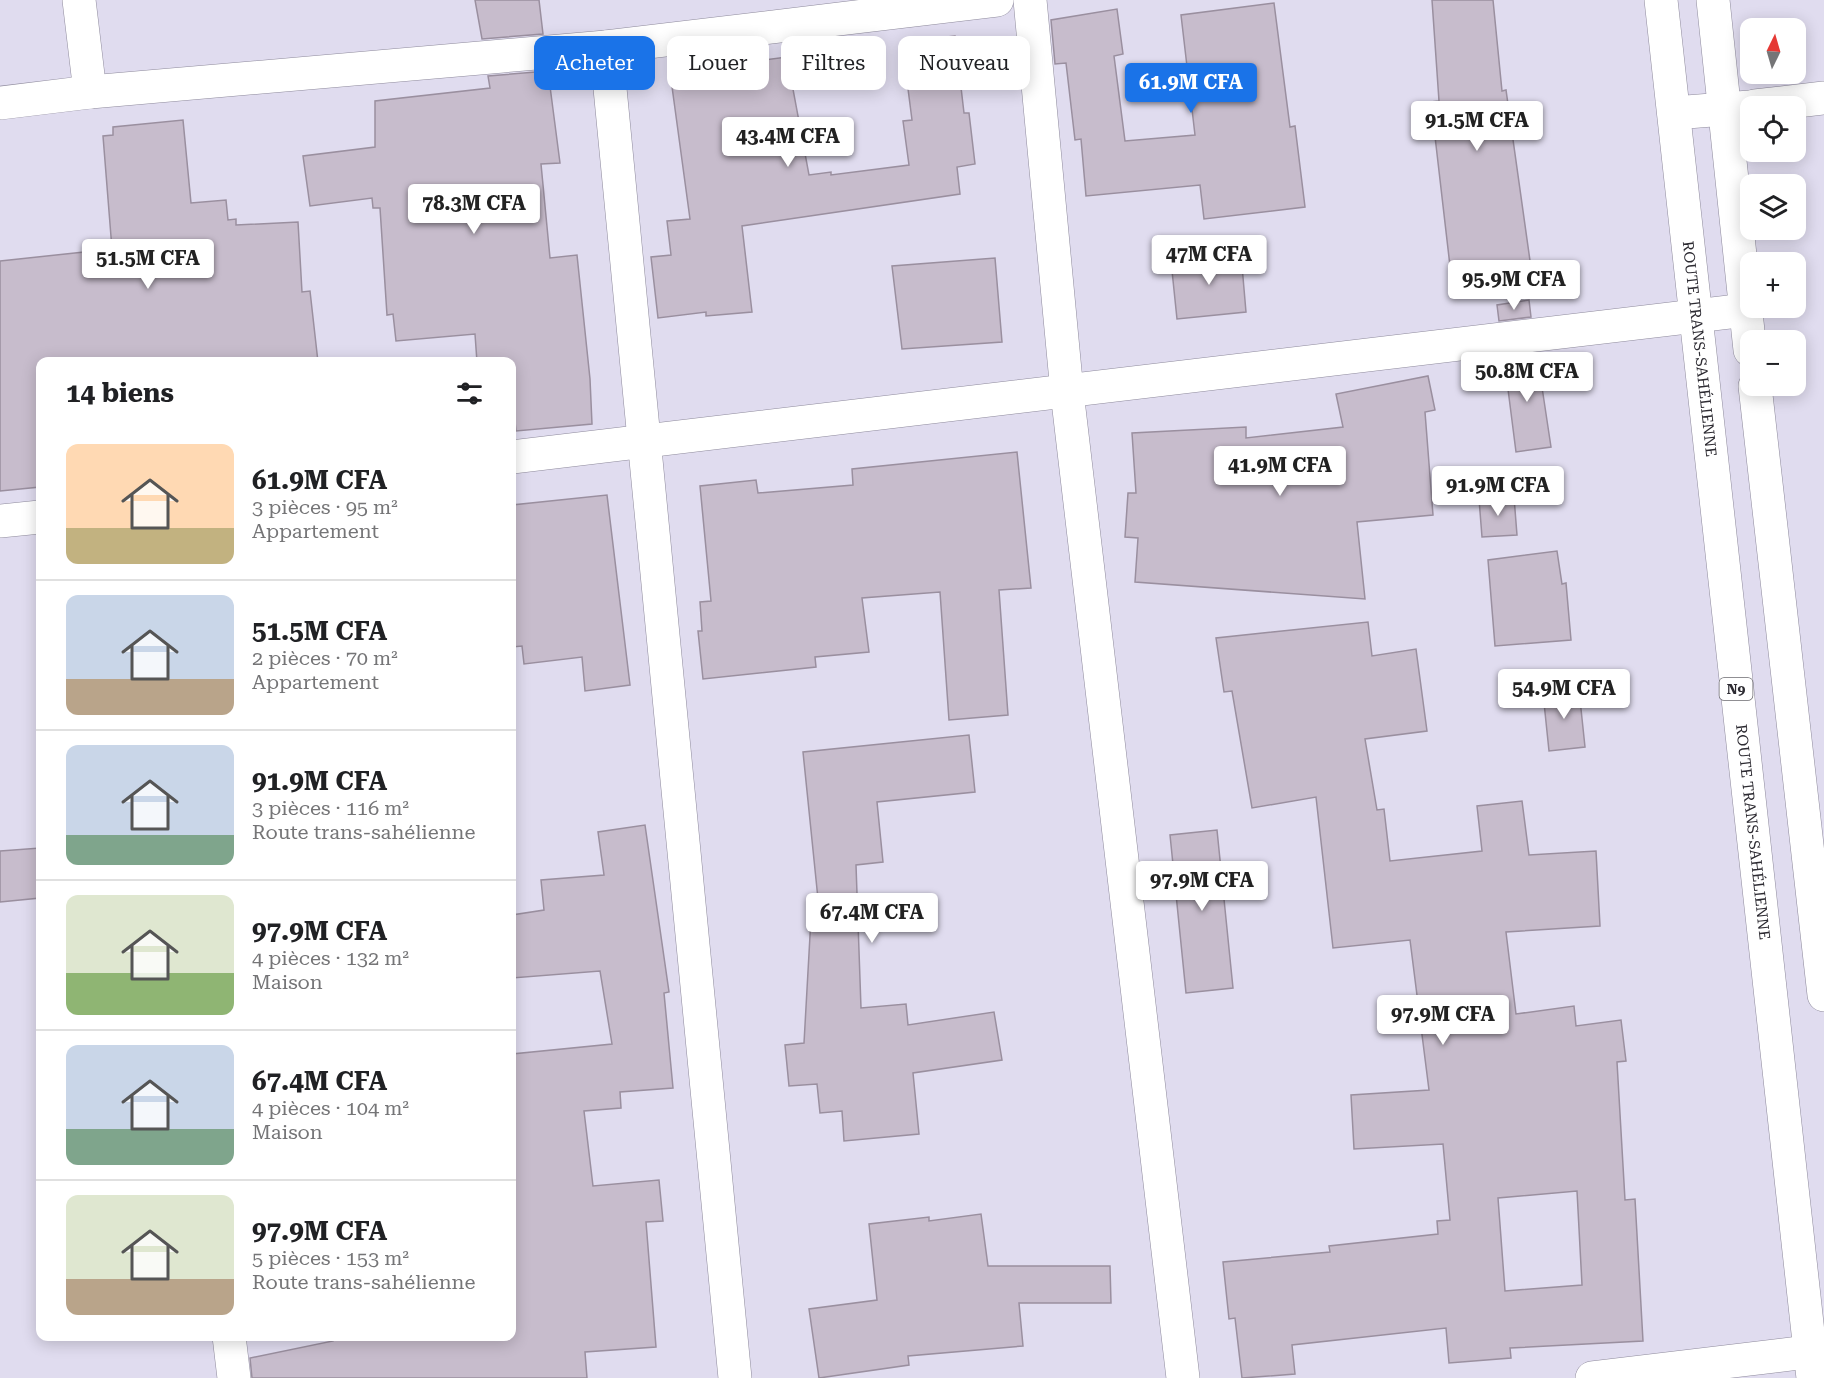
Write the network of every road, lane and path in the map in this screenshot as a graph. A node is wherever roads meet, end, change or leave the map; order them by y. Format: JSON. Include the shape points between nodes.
{"nodes":[{"id":1,"x":79,"y":0,"type":"edge"},
{"id":2,"x":997,"y":0,"type":"edge"},
{"id":3,"x":1030,"y":0,"type":"edge"},
{"id":4,"x":1661,"y":0,"type":"edge"},
{"id":5,"x":1713,"y":0,"type":"edge"},
{"id":6,"x":655,"y":41,"type":"edge"},
{"id":7,"x":534,"y":53,"type":"edge"},
{"id":8,"x":610,"y":90,"type":"edge"},
{"id":9,"x":90,"y":92,"type":"junction"},
{"id":10,"x":1741,"y":96,"type":"edge"},
{"id":11,"x":1824,"y":98,"type":"edge"},
{"id":12,"x":1806,"y":100,"type":"edge"},
{"id":13,"x":0,"y":103,"type":"edge"},
{"id":14,"x":1740,"y":108,"type":"edge"},
{"id":15,"x":1674,"y":113,"type":"junction"},
{"id":16,"x":1745,"y":162,"type":"edge"},
{"id":17,"x":1745,"y":252,"type":"edge"},
{"id":18,"x":1740,"y":311,"type":"edge"},
{"id":19,"x":1695,"y":317,"type":"junction"},
{"id":20,"x":1067,"y":392,"type":"junction"},
{"id":21,"x":1756,"y":396,"type":"edge"},
{"id":22,"x":644,"y":440,"type":"junction"},
{"id":23,"x":516,"y":456,"type":"edge"},
{"id":24,"x":36,"y":517,"type":"edge"},
{"id":25,"x":0,"y":521,"type":"edge"},
{"id":26,"x":1824,"y":995,"type":"edge"},
{"id":27,"x":230,"y":1341,"type":"edge"},
{"id":28,"x":1816,"y":1360,"type":"edge"},
{"id":29,"x":234,"y":1378,"type":"edge"},
{"id":30,"x":735,"y":1378,"type":"edge"},
{"id":31,"x":1183,"y":1378,"type":"edge"},
{"id":32,"x":1592,"y":1378,"type":"edge"}],
"edges":[{"from":1,"to":9,"type":"main road"},
{"from":2,"to":6,"type":"main road"},
{"from":3,"to":20,"type":"main road"},
{"from":4,"to":15,"type":"main road","name":"ROUTE TRANS-SAHÉLIENNE","number":"N9"},
{"from":5,"to":10,"type":"main road"},
{"from":7,"to":9,"type":"main road"},
{"from":8,"to":22,"type":"main road"},
{"from":9,"to":13,"type":"main road"},
{"from":11,"to":12,"type":"main road"},
{"from":14,"to":15,"type":"main road"},
{"from":15,"to":19,"type":"main road","name":"ROUTE TRANS-SAHÉLIENNE","number":"N9"},
{"from":16,"to":17,"type":"main road"},
{"from":18,"to":19,"type":"main road"},
{"from":19,"to":20,"type":"main road"},
{"from":19,"to":28,"type":"main road","name":"ROUTE TRANS-SAHÉLIENNE","number":"N9"},
{"from":20,"to":22,"type":"main road"},
{"from":20,"to":31,"type":"main road"},
{"from":21,"to":26,"type":"main road"},
{"from":22,"to":23,"type":"main road"},
{"from":22,"to":30,"type":"main road"},
{"from":24,"to":25,"type":"main road"},
{"from":27,"to":29,"type":"main road"},
{"from":28,"to":32,"type":"main road"}]}
